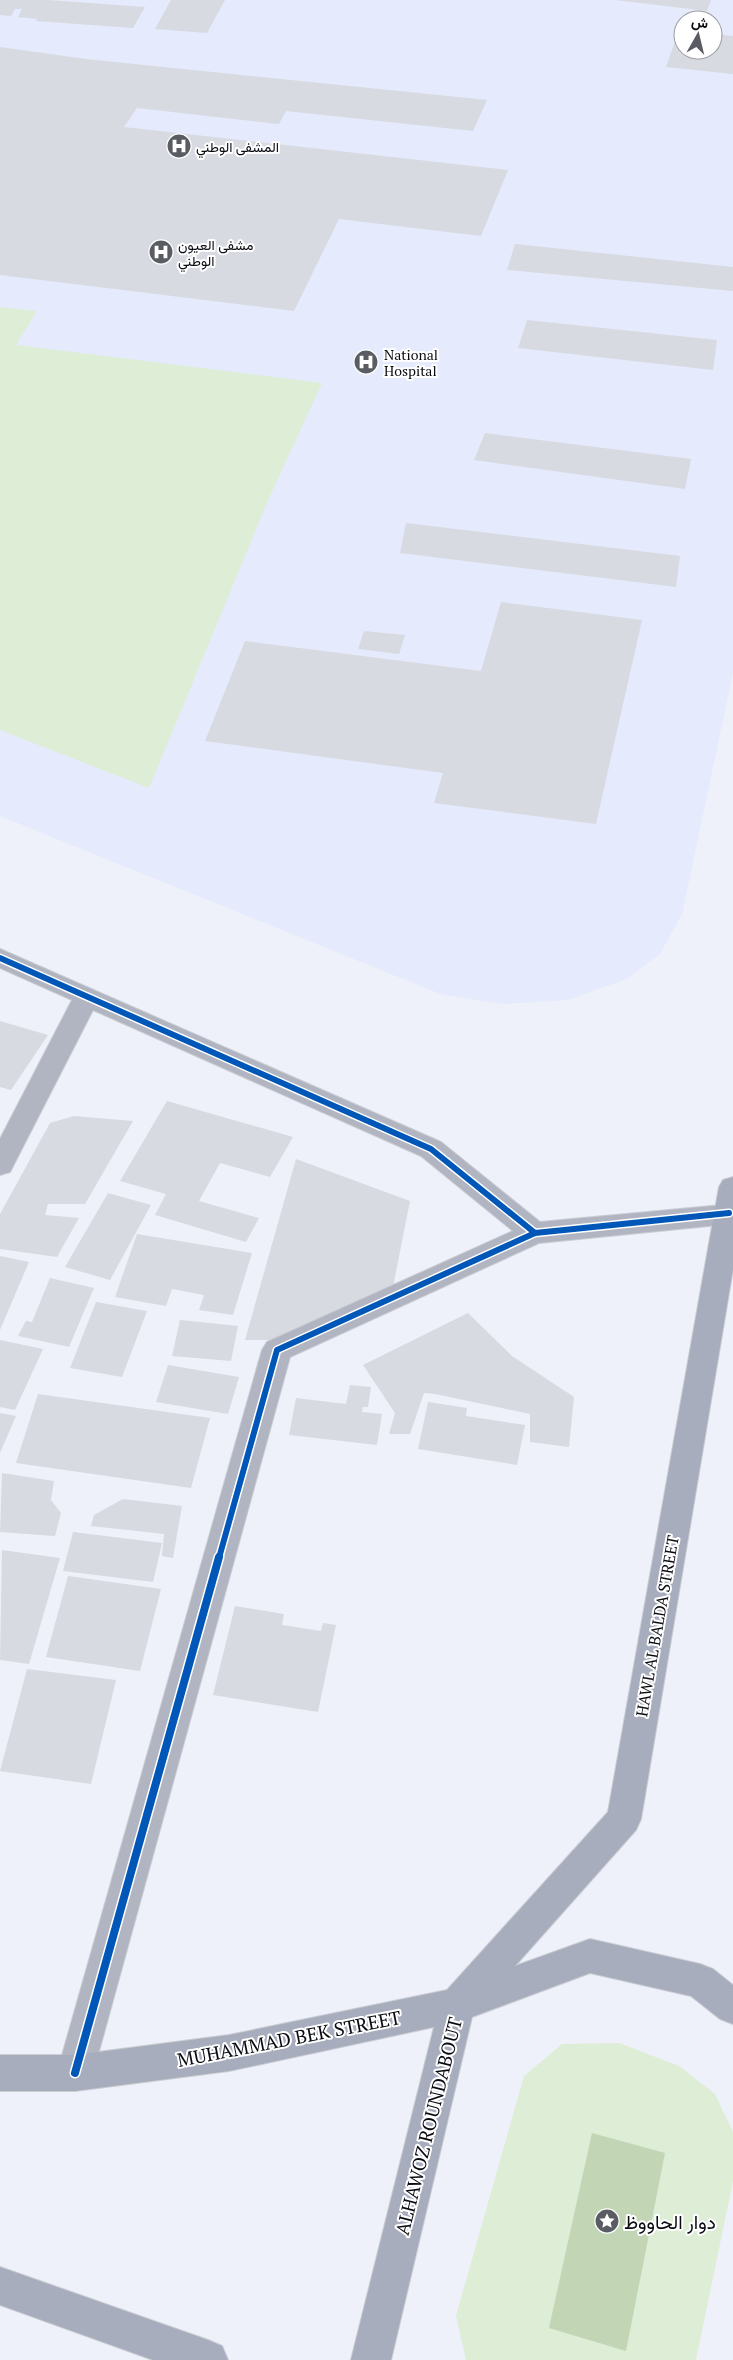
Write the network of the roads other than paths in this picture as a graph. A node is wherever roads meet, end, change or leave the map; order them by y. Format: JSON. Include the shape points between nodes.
{"nodes":[{"id":1,"x":0,"y":958,"type":"edge"},
{"id":2,"x":87,"y":996,"type":"junction"},
{"id":3,"x":0,"y":1165,"type":"edge"},
{"id":4,"x":731,"y":1200,"type":"edge"},
{"id":5,"x":535,"y":1233,"type":"junction"},
{"id":6,"x":457,"y":2005,"type":"junction"},
{"id":7,"x":733,"y":2008,"type":"edge"},
{"id":8,"x":0,"y":2073,"type":"edge"},
{"id":9,"x":75,"y":2073,"type":"junction"},
{"id":10,"x":0,"y":2286,"type":"edge"},
{"id":11,"x":208,"y":2360,"type":"edge"},
{"id":12,"x":372,"y":2360,"type":"edge"}],
"edges":[{"from":1,"to":2,"type":"street"},
{"from":2,"to":3,"type":"street"},
{"from":2,"to":5,"type":"street","via":[[431,1149]]},
{"from":4,"to":5,"type":"street"},
{"from":4,"to":6,"type":"main road","name":"HAWL AL BALDA STREET","via":[[624,1820]]},
{"from":5,"to":9,"type":"street","via":[[277,1350]]},
{"from":6,"to":7,"type":"main road","name":"ALHAWOZ ROUNDABOUT","via":[[590,1956],[700,1981]]},
{"from":6,"to":9,"type":"main road","name":"MUHAMMAD BEK STREET","via":[[229,2053]]},
{"from":6,"to":12,"type":"main road","name":"ALHAWOZ ROUNDABOUT"},
{"from":8,"to":9,"type":"main road","name":"MUHAMMAD BEK STREET"},
{"from":10,"to":11,"type":"main road"}]}
